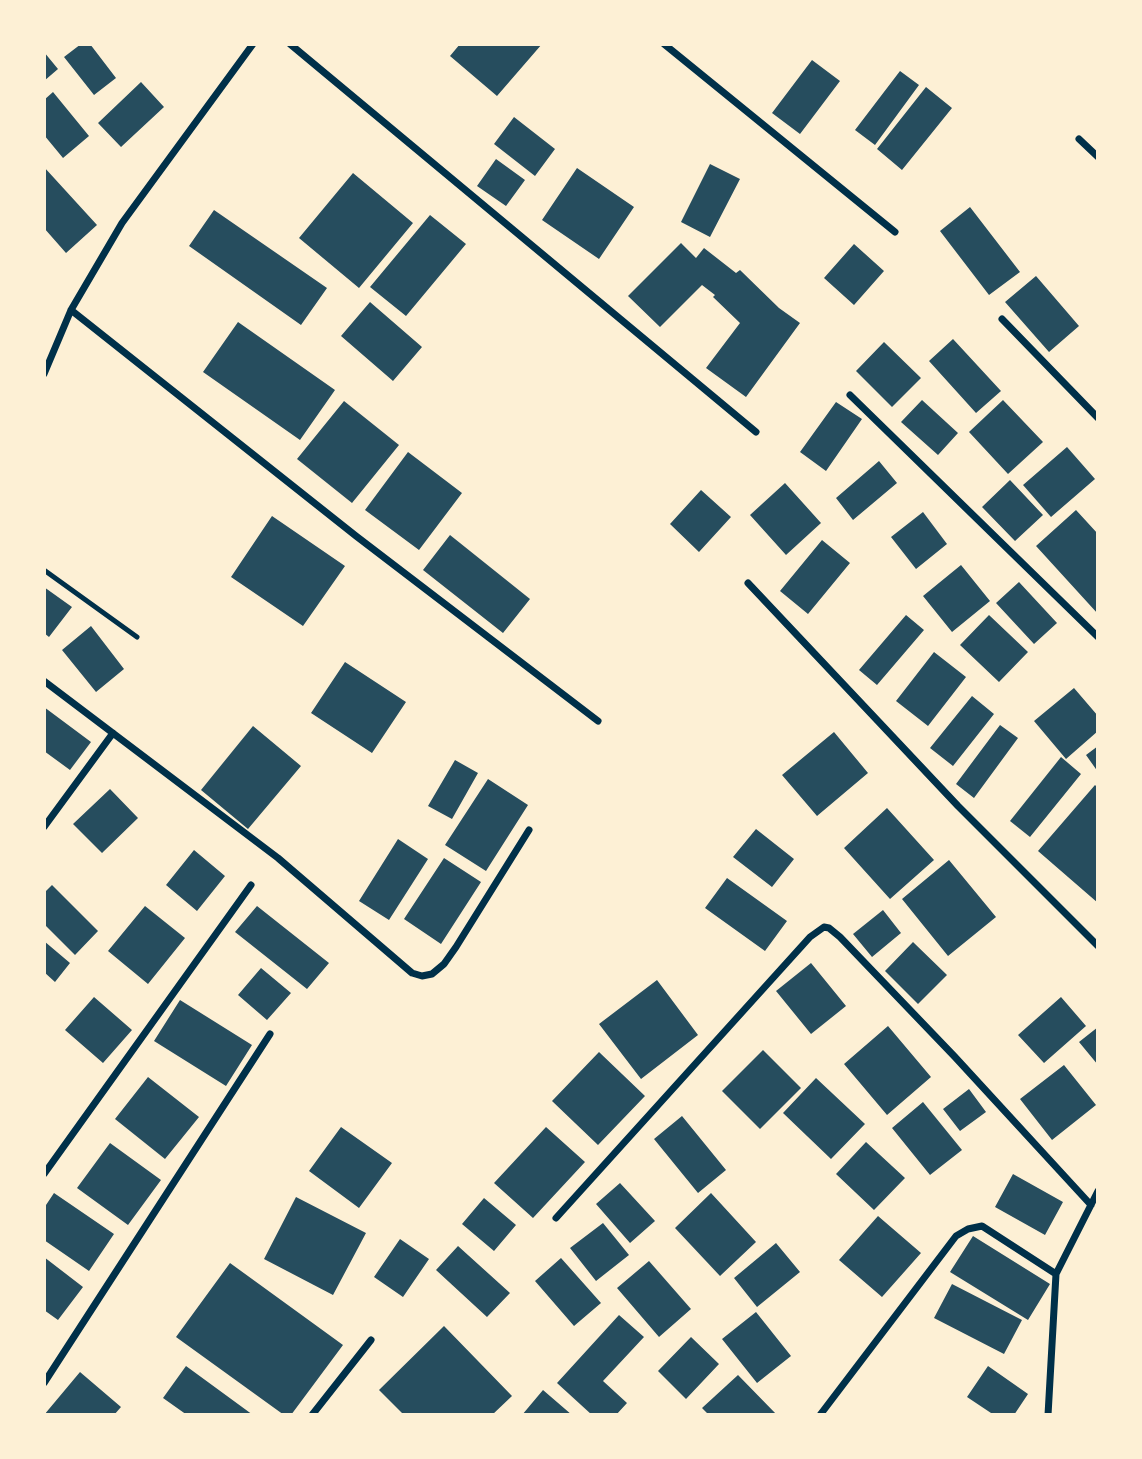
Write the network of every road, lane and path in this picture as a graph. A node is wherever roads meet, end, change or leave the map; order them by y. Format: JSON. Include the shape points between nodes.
{"nodes":[{"id":1,"x":253,"y":44,"type":"edge"},
{"id":2,"x":290,"y":44,"type":"edge"},
{"id":3,"x":664,"y":44,"type":"edge"},
{"id":4,"x":1079,"y":139,"type":"dead end"},
{"id":5,"x":1098,"y":158,"type":"edge"},
{"id":6,"x":895,"y":232,"type":"dead end"},
{"id":7,"x":71,"y":310,"type":"junction"},
{"id":8,"x":1002,"y":319,"type":"dead end"},
{"id":9,"x":44,"y":374,"type":"edge"},
{"id":10,"x":850,"y":395,"type":"dead end"},
{"id":11,"x":1098,"y":418,"type":"edge"},
{"id":12,"x":756,"y":432,"type":"dead end"},
{"id":13,"x":44,"y":570,"type":"edge"},
{"id":14,"x":748,"y":583,"type":"dead end"},
{"id":15,"x":137,"y":637,"type":"dead end"},
{"id":16,"x":1098,"y":637,"type":"edge"},
{"id":17,"x":44,"y":681,"type":"edge"},
{"id":18,"x":598,"y":721,"type":"dead end"},
{"id":19,"x":113,"y":733,"type":"junction"},
{"id":20,"x":44,"y":827,"type":"edge"},
{"id":21,"x":529,"y":830,"type":"dead end"},
{"id":22,"x":251,"y":885,"type":"dead end"},
{"id":23,"x":1098,"y":946,"type":"edge"},
{"id":24,"x":270,"y":1034,"type":"dead end"},
{"id":25,"x":44,"y":1174,"type":"edge"},
{"id":26,"x":1098,"y":1191,"type":"edge"},
{"id":27,"x":1091,"y":1205,"type":"junction"},
{"id":28,"x":556,"y":1218,"type":"dead end"},
{"id":29,"x":1056,"y":1274,"type":"junction"},
{"id":30,"x":371,"y":1340,"type":"dead end"},
{"id":31,"x":44,"y":1383,"type":"edge"},
{"id":32,"x":312,"y":1415,"type":"edge"},
{"id":33,"x":820,"y":1415,"type":"edge"},
{"id":34,"x":1048,"y":1415,"type":"edge"}],
"edges":[{"from":1,"to":7,"type":"street","via":[[122,223]]},
{"from":2,"to":12,"type":"street"},
{"from":3,"to":6,"type":"street"},
{"from":4,"to":5,"type":"street"},
{"from":7,"to":9,"type":"street"},
{"from":7,"to":18,"type":"street"},
{"from":8,"to":11,"type":"street"},
{"from":10,"to":16,"type":"street"},
{"from":13,"to":15,"type":"lane"},
{"from":14,"to":23,"type":"street","via":[[958,806]]},
{"from":17,"to":19,"type":"street"},
{"from":19,"to":20,"type":"street"},
{"from":19,"to":21,"type":"street","via":[[278,858],[412,973],[422,976],[444,964]]},
{"from":22,"to":25,"type":"street"},
{"from":24,"to":31,"type":"street"},
{"from":26,"to":27,"type":"street"},
{"from":27,"to":28,"type":"street","via":[[840,937],[824,927],[810,937]]},
{"from":27,"to":29,"type":"street"},
{"from":29,"to":33,"type":"street","via":[[982,1226],[956,1236]]},
{"from":29,"to":34,"type":"street"},
{"from":30,"to":32,"type":"street"}]}
